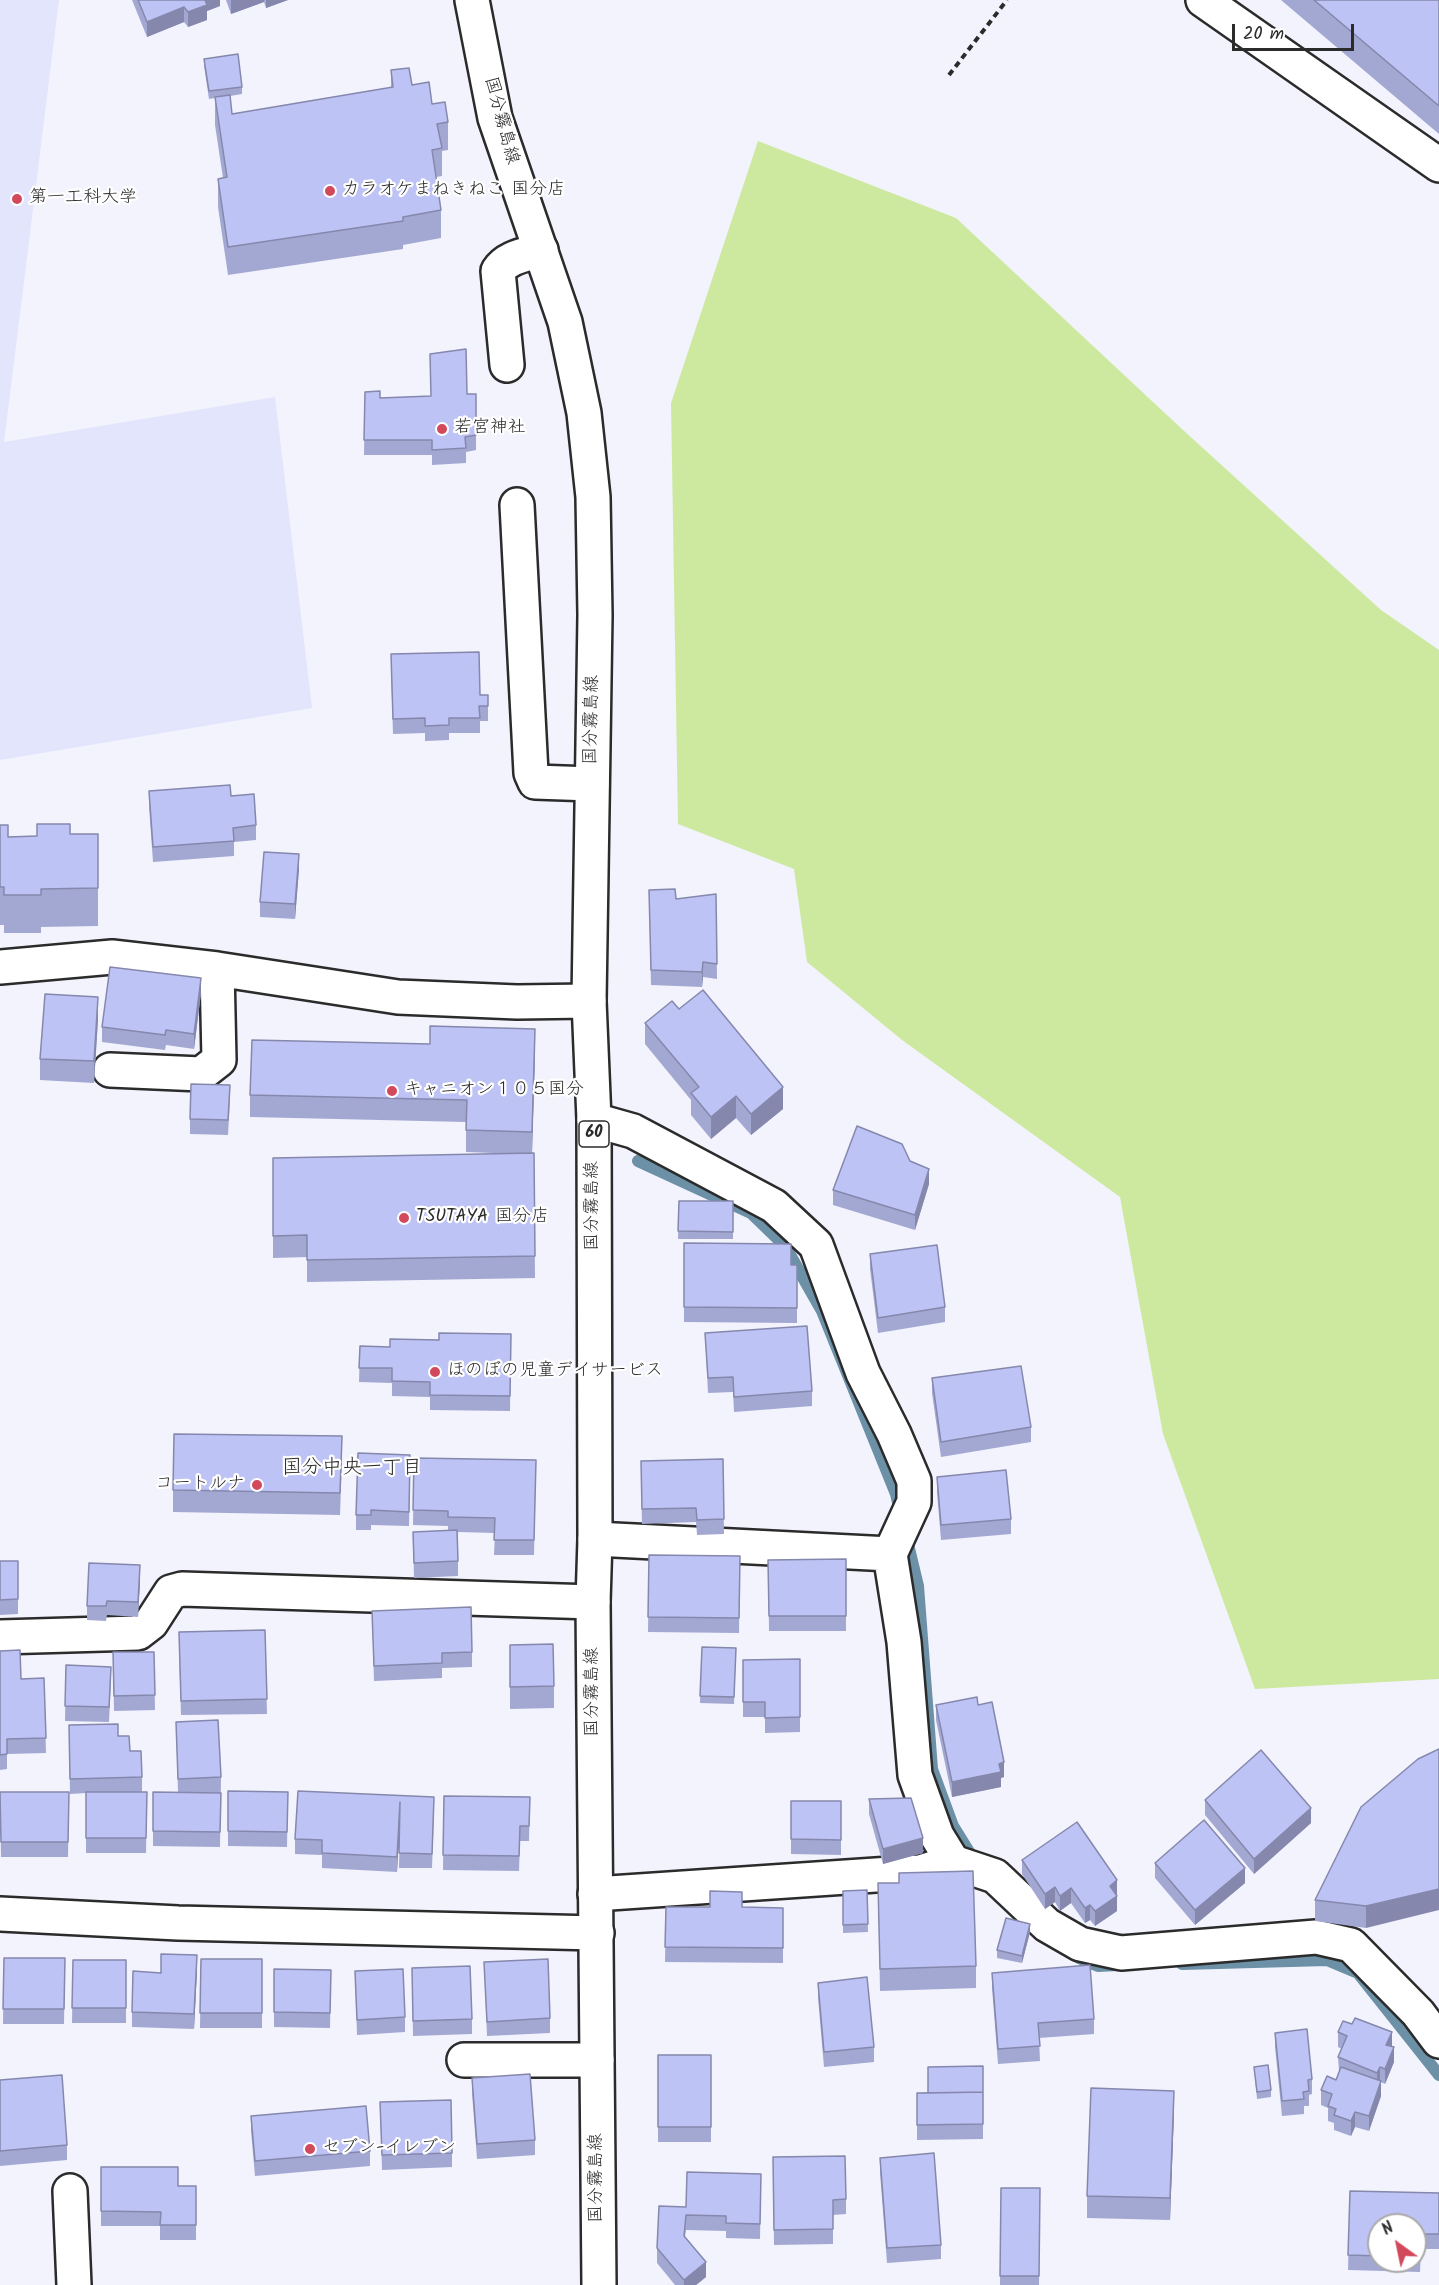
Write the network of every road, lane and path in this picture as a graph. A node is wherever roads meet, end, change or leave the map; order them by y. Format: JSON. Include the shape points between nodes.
{"nodes":[{"id":1,"x":472,"y":0,"type":"edge"},
{"id":2,"x":1007,"y":0,"type":"edge"},
{"id":3,"x":1203,"y":0,"type":"edge"},
{"id":4,"x":949,"y":75,"type":"dead end"},
{"id":5,"x":1439,"y":165,"type":"edge"},
{"id":6,"x":541,"y":250,"type":"junction"},
{"id":7,"x":507,"y":365,"type":"dead end"},
{"id":8,"x":517,"y":505,"type":"dead end"},
{"id":9,"x":592,"y":784,"type":"junction"},
{"id":10,"x":0,"y":967,"type":"edge"},
{"id":11,"x":217,"y":969,"type":"junction"},
{"id":12,"x":589,"y":1001,"type":"junction"},
{"id":13,"x":110,"y":1070,"type":"dead end"},
{"id":14,"x":594,"y":1120,"type":"junction"},
{"id":15,"x":595,"y":1539,"type":"junction"},
{"id":16,"x":891,"y":1551,"type":"junction"},
{"id":17,"x":593,"y":1602,"type":"junction"},
{"id":18,"x":0,"y":1637,"type":"edge"},
{"id":19,"x":971,"y":1868,"type":"junction"},
{"id":20,"x":595,"y":1894,"type":"junction"},
{"id":21,"x":0,"y":1914,"type":"edge"},
{"id":22,"x":597,"y":1933,"type":"junction"},
{"id":23,"x":1439,"y":2041,"type":"edge"},
{"id":24,"x":464,"y":2060,"type":"dead end"},
{"id":25,"x":597,"y":2060,"type":"junction"},
{"id":26,"x":70,"y":2191,"type":"dead end"},
{"id":27,"x":74,"y":2285,"type":"edge"},
{"id":28,"x":599,"y":2285,"type":"edge"}],
"edges":[{"from":1,"to":6,"type":"street","name":"国分霧島線","number":"60","via":[[495,118]]},
{"from":2,"to":4,"type":"path"},
{"from":3,"to":5,"type":"street"},
{"from":6,"to":7,"type":"street","via":[[503,263],[498,271]]},
{"from":6,"to":9,"type":"street","name":"国分霧島線","number":"60","via":[[565,322],[584,413],[593,497]]},
{"from":8,"to":9,"type":"street","via":[[531,773],[535,782]]},
{"from":9,"to":12,"type":"street","name":"国分霧島線","number":"60"},
{"from":10,"to":11,"type":"street","via":[[112,957]]},
{"from":11,"to":12,"type":"street","via":[[398,996]]},
{"from":11,"to":13,"type":"street","via":[[219,1060],[201,1074]]},
{"from":12,"to":14,"type":"street","name":"国分霧島線","number":"60"},
{"from":14,"to":15,"type":"street","name":"国分霧島線","number":"60"},
{"from":14,"to":16,"type":"street","via":[[633,1131],[774,1206],[816,1245],[863,1373],[914,1481],[914,1502]]},
{"from":15,"to":16,"type":"street"},
{"from":15,"to":17,"type":"street","name":"国分霧島線","number":"60"},
{"from":16,"to":19,"type":"street","via":[[904,1642],[915,1775],[937,1836]]},
{"from":17,"to":18,"type":"street","via":[[182,1589],[171,1592],[151,1623],[138,1633]]},
{"from":17,"to":20,"type":"street","name":"国分霧島線","number":"60"},
{"from":19,"to":20,"type":"street"},
{"from":19,"to":23,"type":"street","via":[[1047,1925],[1080,1944],[1121,1953],[1316,1937],[1351,1945],[1418,2013]]},
{"from":20,"to":22,"type":"street","name":"国分霧島線","number":"60"},
{"from":21,"to":22,"type":"street","via":[[178,1923]]},
{"from":22,"to":25,"type":"street","name":"国分霧島線","number":"60"},
{"from":24,"to":25,"type":"street"},
{"from":25,"to":28,"type":"street","name":"国分霧島線","number":"60"},
{"from":26,"to":27,"type":"street"}]}
